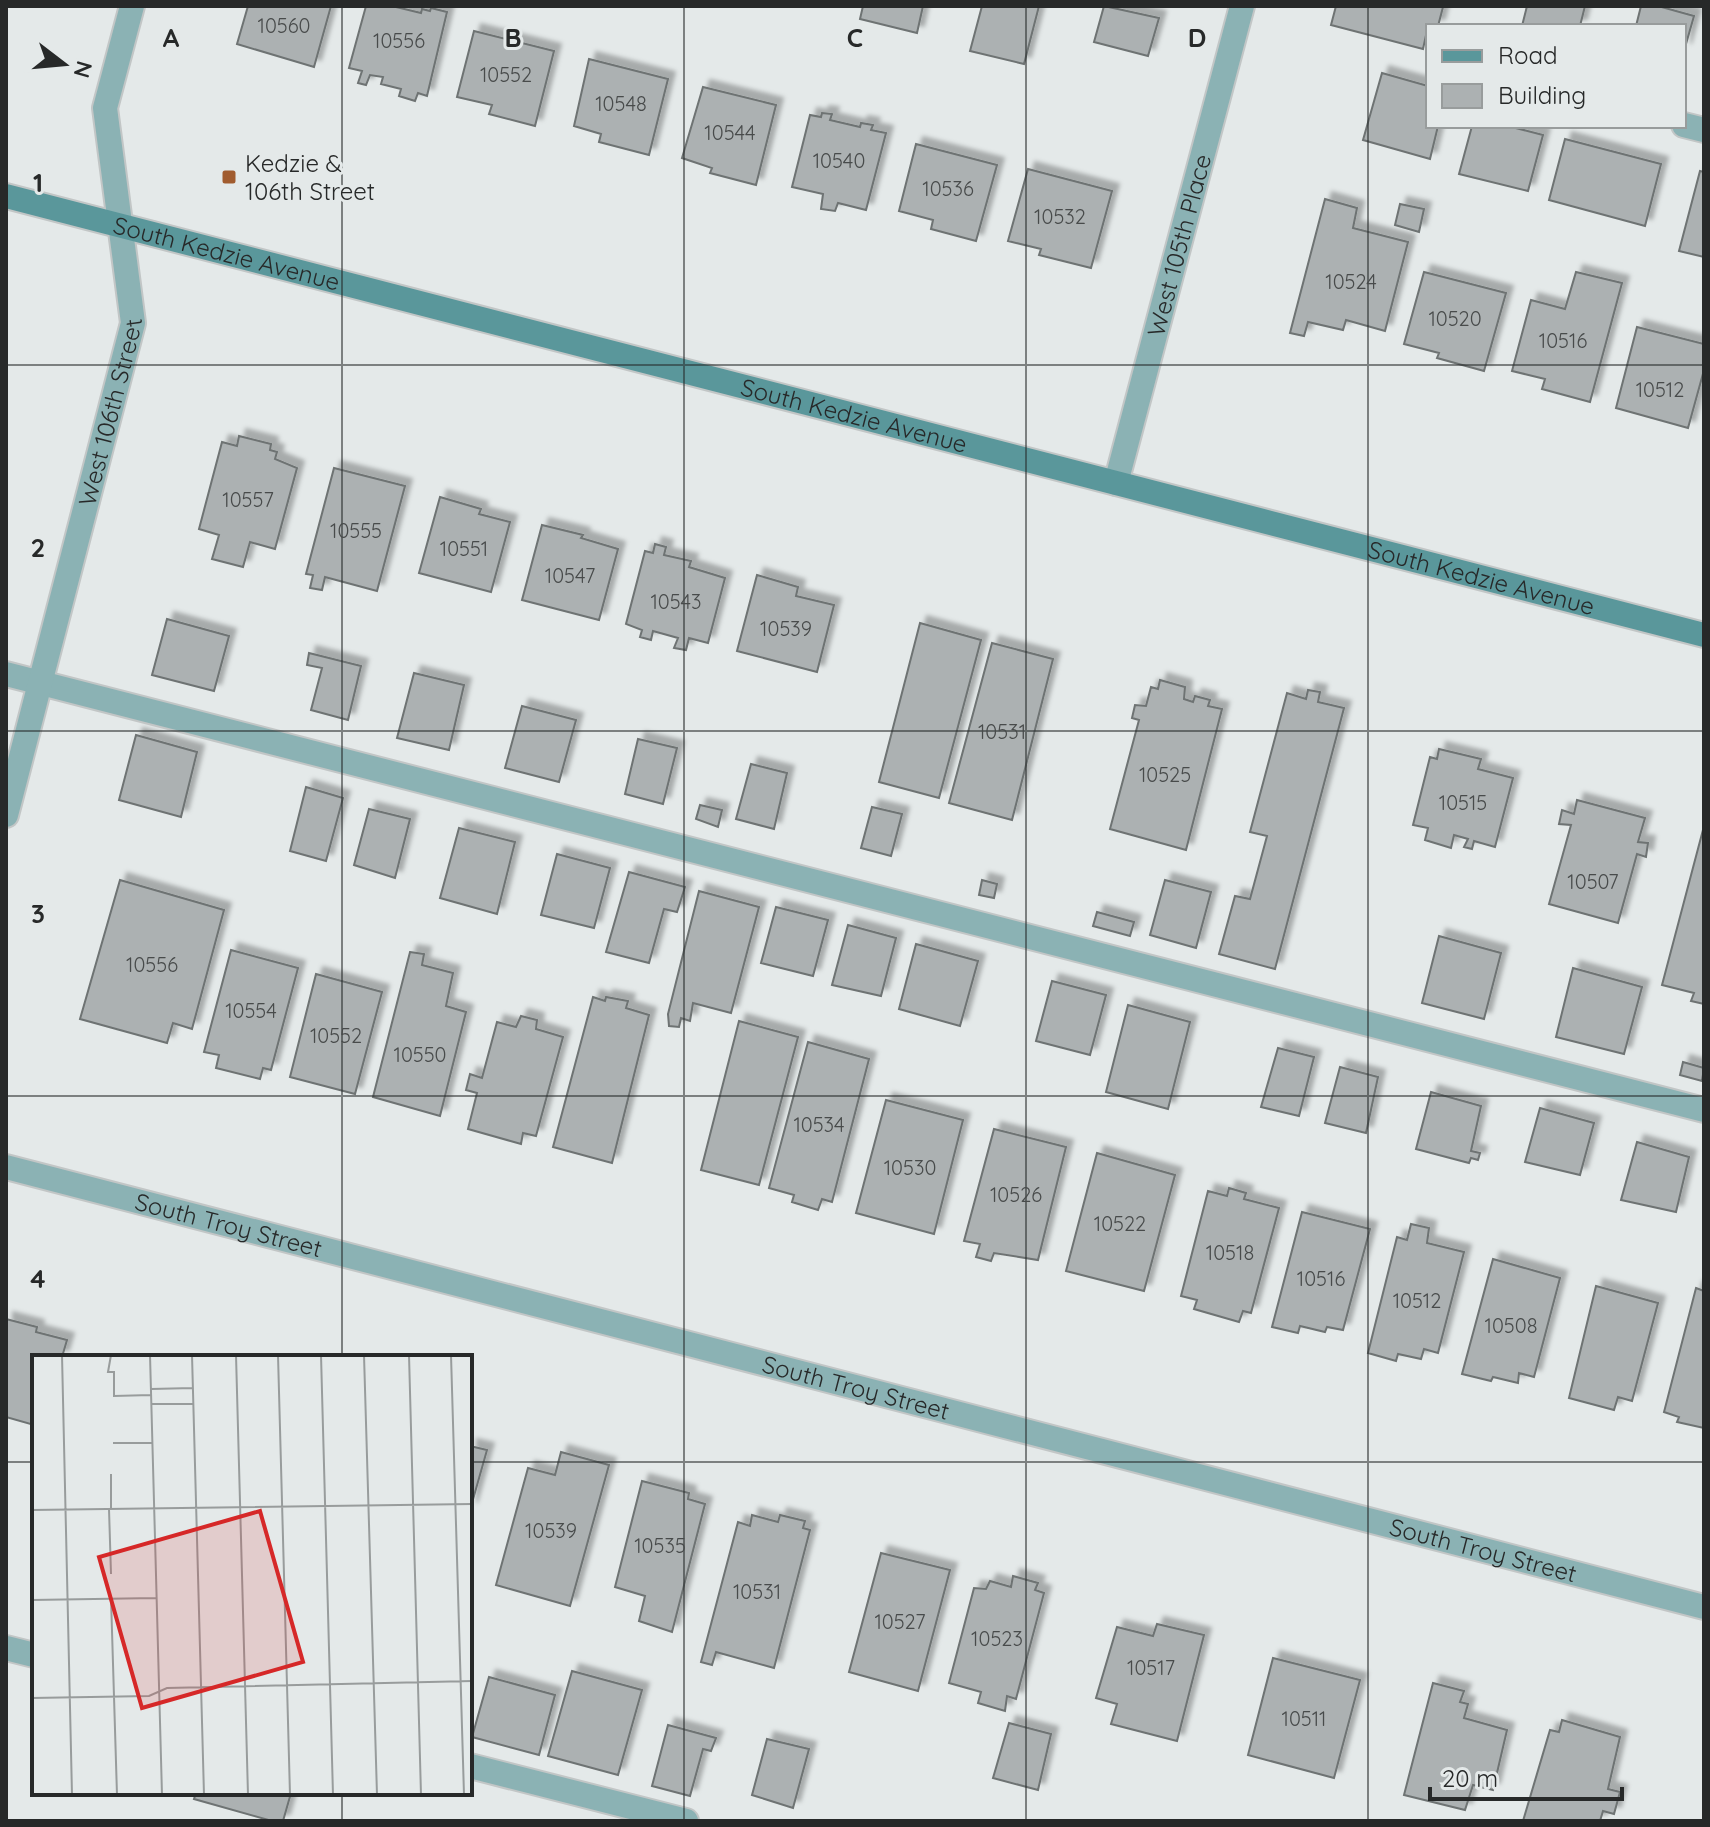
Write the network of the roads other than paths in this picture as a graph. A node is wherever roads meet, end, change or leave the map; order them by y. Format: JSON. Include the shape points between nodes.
{"nodes":[{"id":1,"x":132,"y":6,"type":"edge"},
{"id":2,"x":1239,"y":7,"type":"edge"},
{"id":3,"x":6,"y":196,"type":"edge"},
{"id":4,"x":120,"y":225,"type":"junction"},
{"id":5,"x":1116,"y":483,"type":"junction"},
{"id":6,"x":1704,"y":635,"type":"edge"},
{"id":7,"x":6,"y":674,"type":"edge"},
{"id":8,"x":41,"y":683,"type":"junction"},
{"id":9,"x":6,"y":815,"type":"edge"},
{"id":10,"x":1704,"y":1110,"type":"edge"},
{"id":11,"x":6,"y":1167,"type":"edge"},
{"id":12,"x":1704,"y":1607,"type":"edge"},
{"id":13,"x":6,"y":1648,"type":"edge"},
{"id":14,"x":32,"y":1654,"type":"edge"},
{"id":15,"x":472,"y":1767,"type":"edge"},
{"id":16,"x":686,"y":1821,"type":"edge"}],
"edges":[{"from":1,"to":4,"type":"street","name":"West 106th Street","via":[[105,108]]},
{"from":2,"to":5,"type":"street","name":"West 105th Place"},
{"from":3,"to":4,"type":"main road","name":"South Kedzie Avenue"},
{"from":4,"to":5,"type":"main road","name":"South Kedzie Avenue"},
{"from":4,"to":8,"type":"street","name":"West 106th Street","via":[[133,323]]},
{"from":5,"to":6,"type":"main road","name":"South Kedzie Avenue"},
{"from":7,"to":8,"type":"street"},
{"from":8,"to":9,"type":"street","name":"West 106th Street"},
{"from":8,"to":10,"type":"street"},
{"from":11,"to":12,"type":"street","name":"South Troy Street"},
{"from":13,"to":14,"type":"street"},
{"from":15,"to":16,"type":"street"}]}
